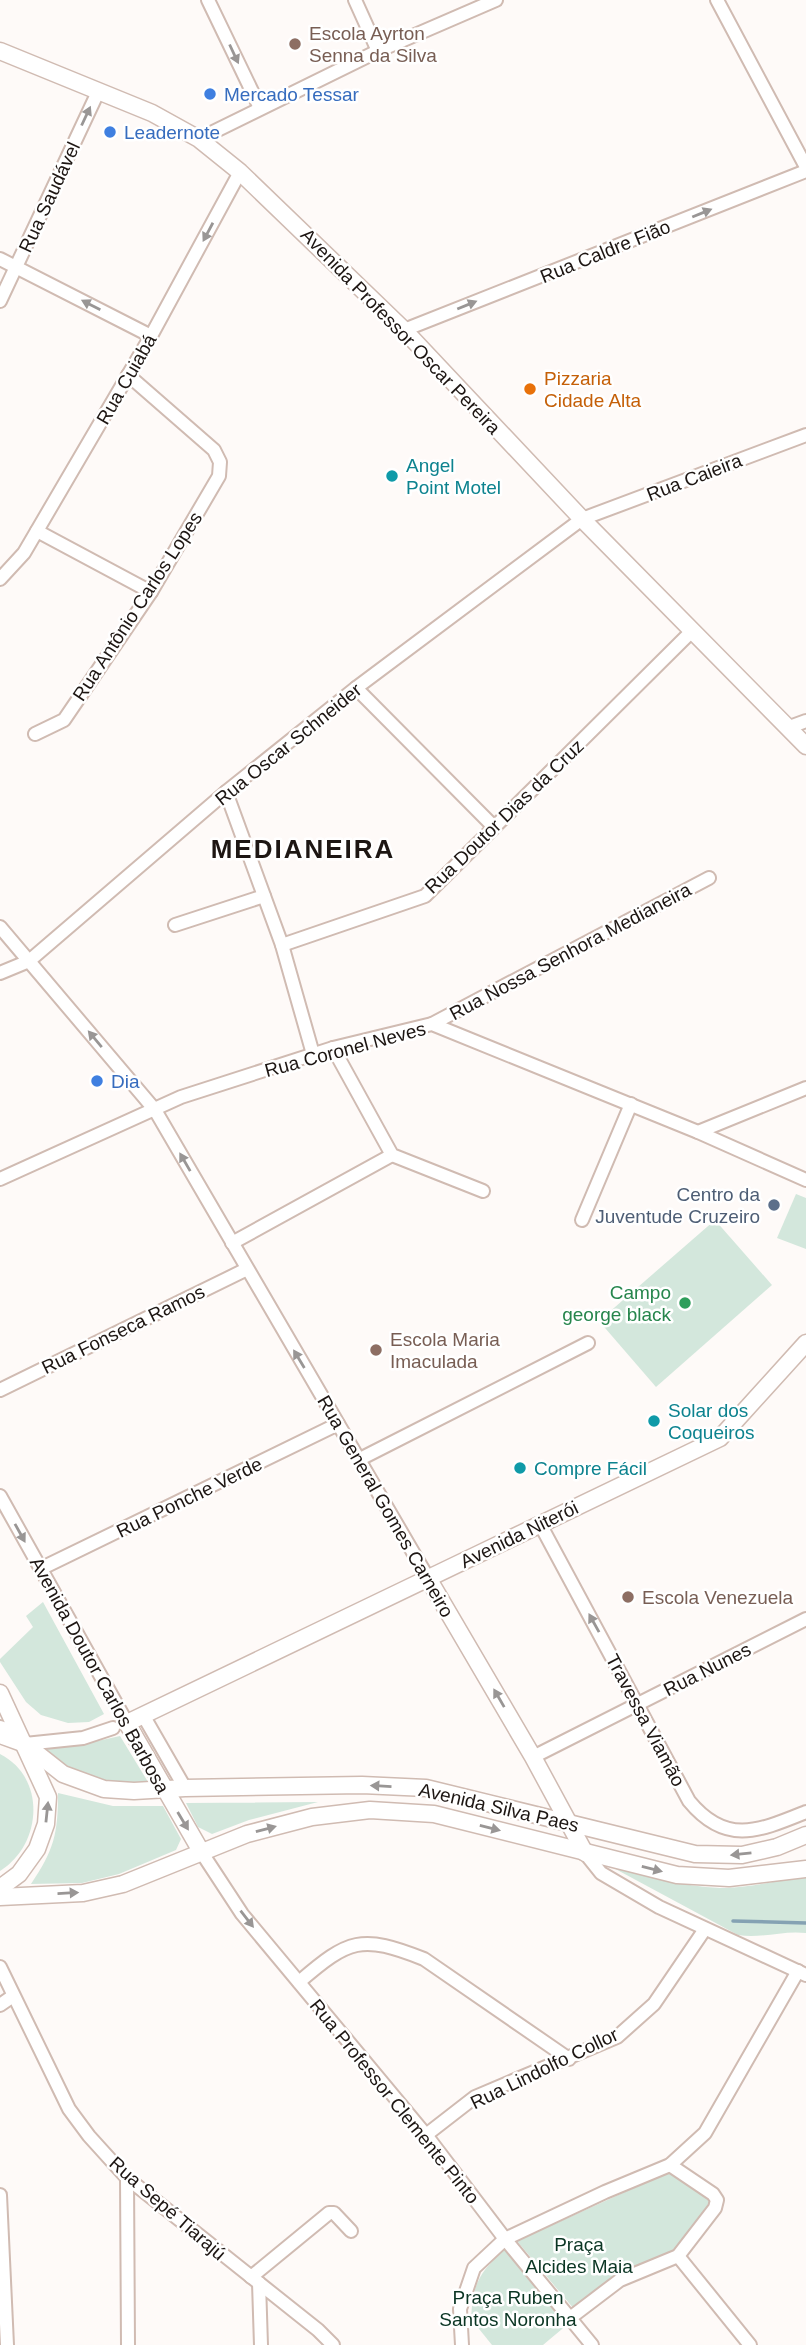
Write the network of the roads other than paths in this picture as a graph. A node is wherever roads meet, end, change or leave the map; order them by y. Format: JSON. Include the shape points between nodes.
{"nodes":[{"id":1,"x":208,"y":0,"type":"edge"},
{"id":2,"x":355,"y":0,"type":"edge"},
{"id":3,"x":496,"y":0,"type":"edge"},
{"id":4,"x":717,"y":0,"type":"edge"},
{"id":5,"x":0,"y":51,"type":"edge"},
{"id":6,"x":378,"y":51,"type":"junction"},
{"id":7,"x":98,"y":92,"type":"junction"},
{"id":8,"x":260,"y":108,"type":"junction"},
{"id":9,"x":199,"y":139,"type":"junction"},
{"id":10,"x":806,"y":169,"type":"edge"},
{"id":11,"x":240,"y":172,"type":"junction"},
{"id":12,"x":0,"y":259,"type":"edge"},
{"id":13,"x":16,"y":267,"type":"junction"},
{"id":14,"x":0,"y":301,"type":"edge"},
{"id":15,"x":404,"y":330,"type":"junction"},
{"id":16,"x":151,"y":336,"type":"junction"},
{"id":17,"x":128,"y":375,"type":"junction"},
{"id":18,"x":806,"y":435,"type":"edge"},
{"id":19,"x":582,"y":519,"type":"junction"},
{"id":20,"x":37,"y":531,"type":"junction"},
{"id":21,"x":0,"y":579,"type":"edge"},
{"id":22,"x":151,"y":592,"type":"junction"},
{"id":23,"x":692,"y":631,"type":"junction"},
{"id":24,"x":356,"y":688,"type":"junction"},
{"id":25,"x":806,"y":720,"type":"edge"},
{"id":26,"x":787,"y":728,"type":"junction"},
{"id":27,"x":35,"y":734,"type":"dead end"},
{"id":28,"x":806,"y":746,"type":"edge"},
{"id":29,"x":226,"y":792,"type":"junction"},
{"id":30,"x":494,"y":827,"type":"junction"},
{"id":31,"x":709,"y":878,"type":"dead end"},
{"id":32,"x":264,"y":896,"type":"junction"},
{"id":33,"x":175,"y":925,"type":"dead end"},
{"id":34,"x":0,"y":928,"type":"edge"},
{"id":35,"x":282,"y":945,"type":"junction"},
{"id":36,"x":29,"y":961,"type":"junction"},
{"id":37,"x":0,"y":973,"type":"edge"},
{"id":38,"x":432,"y":1024,"type":"junction"},
{"id":39,"x":333,"y":1048,"type":"junction"},
{"id":40,"x":313,"y":1054,"type":"junction"},
{"id":41,"x":806,"y":1088,"type":"edge"},
{"id":42,"x":631,"y":1104,"type":"junction"},
{"id":43,"x":155,"y":1110,"type":"junction"},
{"id":44,"x":698,"y":1132,"type":"junction"},
{"id":45,"x":393,"y":1155,"type":"junction"},
{"id":46,"x":0,"y":1179,"type":"edge"},
{"id":47,"x":806,"y":1180,"type":"edge"},
{"id":48,"x":483,"y":1191,"type":"dead end"},
{"id":49,"x":582,"y":1220,"type":"dead end"},
{"id":50,"x":232,"y":1243,"type":"junction"},
{"id":51,"x":247,"y":1269,"type":"junction"},
{"id":52,"x":588,"y":1343,"type":"dead end"},
{"id":53,"x":806,"y":1343,"type":"edge"},
{"id":54,"x":0,"y":1390,"type":"edge"},
{"id":55,"x":338,"y":1424,"type":"junction"},
{"id":56,"x":360,"y":1459,"type":"junction"},
{"id":57,"x":0,"y":1496,"type":"edge"},
{"id":58,"x":540,"y":1524,"type":"junction"},
{"id":59,"x":40,"y":1569,"type":"junction"},
{"id":60,"x":428,"y":1578,"type":"junction"},
{"id":61,"x":806,"y":1619,"type":"edge"},
{"id":62,"x":0,"y":1693,"type":"edge"},
{"id":63,"x":638,"y":1705,"type":"junction"},
{"id":64,"x":144,"y":1715,"type":"junction"},
{"id":65,"x":120,"y":1726,"type":"junction"},
{"id":66,"x":0,"y":1727,"type":"edge"},
{"id":67,"x":0,"y":1735,"type":"edge"},
{"id":68,"x":25,"y":1744,"type":"junction"},
{"id":69,"x":533,"y":1757,"type":"junction"},
{"id":70,"x":185,"y":1788,"type":"junction"},
{"id":71,"x":164,"y":1789,"type":"junction"},
{"id":72,"x":806,"y":1812,"type":"edge"},
{"id":73,"x":568,"y":1823,"type":"junction"},
{"id":74,"x":806,"y":1835,"type":"edge"},
{"id":75,"x":202,"y":1853,"type":"junction"},
{"id":76,"x":585,"y":1853,"type":"junction"},
{"id":77,"x":806,"y":1869,"type":"edge"},
{"id":78,"x":0,"y":1888,"type":"edge"},
{"id":79,"x":0,"y":1897,"type":"edge"},
{"id":80,"x":705,"y":1928,"type":"junction"},
{"id":81,"x":0,"y":1967,"type":"edge"},
{"id":82,"x":802,"y":1973,"type":"edge"},
{"id":83,"x":299,"y":1982,"type":"junction"},
{"id":84,"x":13,"y":1997,"type":"junction"},
{"id":85,"x":0,"y":2005,"type":"edge"},
{"id":86,"x":569,"y":2059,"type":"junction"},
{"id":87,"x":426,"y":2135,"type":"junction"},
{"id":88,"x":670,"y":2165,"type":"junction"},
{"id":89,"x":127,"y":2178,"type":"junction"},
{"id":90,"x":0,"y":2195,"type":"edge"},
{"id":91,"x":351,"y":2231,"type":"dead end"},
{"id":92,"x":505,"y":2239,"type":"junction"},
{"id":93,"x":678,"y":2256,"type":"junction"},
{"id":94,"x":255,"y":2280,"type":"junction"},
{"id":95,"x":570,"y":2318,"type":"junction"},
{"id":96,"x":6,"y":2345,"type":"edge"},
{"id":97,"x":128,"y":2345,"type":"edge"},
{"id":98,"x":261,"y":2345,"type":"edge"},
{"id":99,"x":332,"y":2345,"type":"edge"},
{"id":100,"x":462,"y":2345,"type":"edge"},
{"id":101,"x":592,"y":2345,"type":"edge"},
{"id":102,"x":750,"y":2345,"type":"edge"}],
"edges":[{"from":1,"to":8,"type":"street","one_way":true},
{"from":2,"to":6,"type":"street"},
{"from":3,"to":6,"type":"street"},
{"from":4,"to":10,"type":"street"},
{"from":5,"to":7,"type":"main road","name":"Avenida Professor Oscar Pereira"},
{"from":6,"to":8,"type":"street"},
{"from":7,"to":9,"type":"main road","name":"Avenida Professor Oscar Pereira","via":[[152,113]]},
{"from":13,"to":7,"type":"street","name":"Rua Saudável","one_way":true},
{"from":8,"to":9,"type":"street"},
{"from":9,"to":11,"type":"main road","name":"Avenida Professor Oscar Pereira"},
{"from":15,"to":10,"type":"street","name":"Rua Caldre Fião","one_way":true},
{"from":11,"to":15,"type":"main road","name":"Avenida Professor Oscar Pereira"},
{"from":11,"to":16,"type":"street","name":"Rua Cuiabá","one_way":true},
{"from":12,"to":13,"type":"street"},
{"from":13,"to":14,"type":"street","name":"Rua Saudável"},
{"from":16,"to":13,"type":"street","one_way":true},
{"from":15,"to":19,"type":"main road","name":"Avenida Professor Oscar Pereira"},
{"from":16,"to":17,"type":"street","name":"Rua Cuiabá"},
{"from":17,"to":20,"type":"street","name":"Rua Cuiabá"},
{"from":17,"to":22,"type":"street","name":"Rua Antônio Carlos Lopes","via":[[214,450],[220,462],[219,476]]},
{"from":18,"to":19,"type":"street","name":"Rua Caieira"},
{"from":19,"to":23,"type":"main road","name":"Avenida Professor Oscar Pereira"},
{"from":19,"to":24,"type":"street","name":"Rua Oscar Schneider"},
{"from":20,"to":21,"type":"street","name":"Rua Cuiabá"},
{"from":20,"to":22,"type":"street"},
{"from":22,"to":27,"type":"street","name":"Rua Antônio Carlos Lopes","via":[[64,720]]},
{"from":23,"to":26,"type":"main road","name":"Avenida Professor Oscar Pereira"},
{"from":23,"to":30,"type":"street","name":"Rua Doutor Dias da Cruz"},
{"from":24,"to":29,"type":"street","name":"Rua Oscar Schneider"},
{"from":24,"to":30,"type":"street"},
{"from":25,"to":26,"type":"street"},
{"from":26,"to":28,"type":"main road","name":"Avenida Professor Oscar Pereira"},
{"from":29,"to":32,"type":"street"},
{"from":29,"to":36,"type":"street","name":"Rua Oscar Schneider"},
{"from":30,"to":35,"type":"street","name":"Rua Doutor Dias da Cruz","via":[[425,895]]},
{"from":31,"to":38,"type":"street","name":"Rua Nossa Senhora Medianeira"},
{"from":32,"to":33,"type":"street"},
{"from":32,"to":35,"type":"street"},
{"from":34,"to":36,"type":"street","name":"Rua General Gomes Carneiro"},
{"from":35,"to":40,"type":"street"},
{"from":36,"to":37,"type":"street","name":"Rua Oscar Schneider"},
{"from":43,"to":36,"type":"street","name":"Rua General Gomes Carneiro","one_way":true},
{"from":38,"to":39,"type":"street","name":"Rua Coronel Neves"},
{"from":38,"to":42,"type":"street","name":"Rua Coronel Neves"},
{"from":39,"to":40,"type":"street","name":"Rua Coronel Neves"},
{"from":39,"to":45,"type":"street"},
{"from":40,"to":43,"type":"street","name":"Rua Coronel Neves","via":[[181,1097]]},
{"from":41,"to":44,"type":"street"},
{"from":42,"to":44,"type":"street","name":"Rua Coronel Neves"},
{"from":42,"to":49,"type":"street"},
{"from":43,"to":46,"type":"street","name":"Rua Coronel Neves"},
{"from":50,"to":43,"type":"street","name":"Rua General Gomes Carneiro","one_way":true},
{"from":44,"to":47,"type":"street","name":"Rua Coronel Neves"},
{"from":45,"to":48,"type":"street"},
{"from":45,"to":50,"type":"street"},
{"from":50,"to":51,"type":"street","name":"Rua General Gomes Carneiro"},
{"from":51,"to":54,"type":"street","name":"Rua Fonseca Ramos"},
{"from":55,"to":51,"type":"street","name":"Rua General Gomes Carneiro","one_way":true},
{"from":52,"to":56,"type":"street"},
{"from":53,"to":58,"type":"main road","name":"Avenida Niterói","via":[[720,1438]]},
{"from":55,"to":56,"type":"street","name":"Rua General Gomes Carneiro"},
{"from":55,"to":59,"type":"street","name":"Rua Ponche Verde"},
{"from":56,"to":60,"type":"street","name":"Rua General Gomes Carneiro"},
{"from":57,"to":59,"type":"street","name":"Avenida Doutor Carlos Barbosa","one_way":true},
{"from":58,"to":60,"type":"main road","name":"Avenida Niterói"},
{"from":63,"to":58,"type":"street","name":"Travessa Viamão","one_way":true},
{"from":59,"to":65,"type":"street","name":"Avenida Doutor Carlos Barbosa"},
{"from":60,"to":64,"type":"main road","name":"Avenida Niterói"},
{"from":69,"to":60,"type":"main road","name":"Rua General Gomes Carneiro","one_way":true},
{"from":61,"to":63,"type":"street","name":"Rua Nunes"},
{"from":62,"to":68,"type":"main road"},
{"from":63,"to":69,"type":"street","name":"Rua Nunes"},
{"from":63,"to":72,"type":"street","name":"Travessa Viamão","via":[[689,1801],[709,1822],[741,1832]]},
{"from":64,"to":65,"type":"main road","name":"Avenida Niterói"},
{"from":64,"to":70,"type":"street"},
{"from":65,"to":68,"type":"street","name":"Avenida Niterói","via":[[83,1738]]},
{"from":65,"to":71,"type":"main road","name":"Avenida Doutor Carlos Barbosa"},
{"from":66,"to":68,"type":"street"},
{"from":67,"to":68,"type":"main road"},
{"from":68,"to":71,"type":"main road","name":"Avenida Silva Paes","via":[[63,1774],[104,1789]]},
{"from":78,"to":68,"type":"main road","one_way":true,"via":[[19,1874],[37,1849],[46,1824],[48,1797]]},
{"from":69,"to":73,"type":"main road","name":"Rua General Gomes Carneiro"},
{"from":70,"to":71,"type":"main road","name":"Avenida Silva Paes"},
{"from":73,"to":70,"type":"main road","name":"Avenida Silva Paes","one_way":true,"via":[[426,1788]]},
{"from":71,"to":75,"type":"main road","name":"Avenida Doutor Carlos Barbosa","one_way":true},
{"from":74,"to":73,"type":"main road","name":"Avenida Silva Paes","one_way":true,"via":[[742,1855],[695,1854]]},
{"from":73,"to":76,"type":"main road","name":"Rua General Gomes Carneiro"},
{"from":75,"to":76,"type":"main road","name":"Avenida Silva Paes","one_way":true,"via":[[247,1834],[312,1817],[370,1810],[434,1814]]},
{"from":79,"to":75,"type":"main road","name":"Avenida Silva Paes","one_way":true,"via":[[83,1893],[123,1884]]},
{"from":75,"to":83,"type":"street","name":"Rua Professor Clemente Pinto","one_way":true,"via":[[242,1914]]},
{"from":76,"to":77,"type":"main road","name":"Avenida Silva Paes","one_way":true,"via":[[677,1875],[729,1878]]},
{"from":76,"to":80,"type":"street","name":"Rua General Gomes Carneiro","via":[[601,1872]]},
{"from":80,"to":82,"type":"street","name":"Rua General Gomes Carneiro"},
{"from":80,"to":86,"type":"street","name":"Rua Lindolfo Collor","via":[[654,2004],[617,2036]]},
{"from":81,"to":84,"type":"street","name":"Rua Sepé Tiarajú"},
{"from":82,"to":88,"type":"street","via":[[705,2133]]},
{"from":83,"to":86,"type":"street","via":[[326,1959],[355,1944],[402,1950],[424,1959]]},
{"from":83,"to":87,"type":"street","name":"Rua Professor Clemente Pinto"},
{"from":84,"to":85,"type":"street"},
{"from":84,"to":89,"type":"street","name":"Rua Sepé Tiarajú","via":[[69,2109]]},
{"from":86,"to":87,"type":"street","name":"Rua Lindolfo Collor","via":[[475,2097]]},
{"from":87,"to":92,"type":"street","name":"Rua Professor Clemente Pinto"},
{"from":88,"to":92,"type":"street"},
{"from":88,"to":93,"type":"street","via":[[717,2200]]},
{"from":89,"to":94,"type":"street","name":"Rua Sepé Tiarajú"},
{"from":89,"to":97,"type":"street"},
{"from":90,"to":96,"type":"street"},
{"from":91,"to":94,"type":"street","via":[[329,2213]]},
{"from":92,"to":95,"type":"street","name":"Rua Professor Clemente Pinto"},
{"from":92,"to":100,"type":"street","via":[[474,2268],[460,2309]]},
{"from":93,"to":95,"type":"street","via":[[620,2280]]},
{"from":93,"to":102,"type":"street"},
{"from":94,"to":98,"type":"street"},
{"from":94,"to":99,"type":"street","name":"Rua Sepé Tiarajú"},
{"from":95,"to":101,"type":"street","name":"Rua Professor Clemente Pinto"}]}
